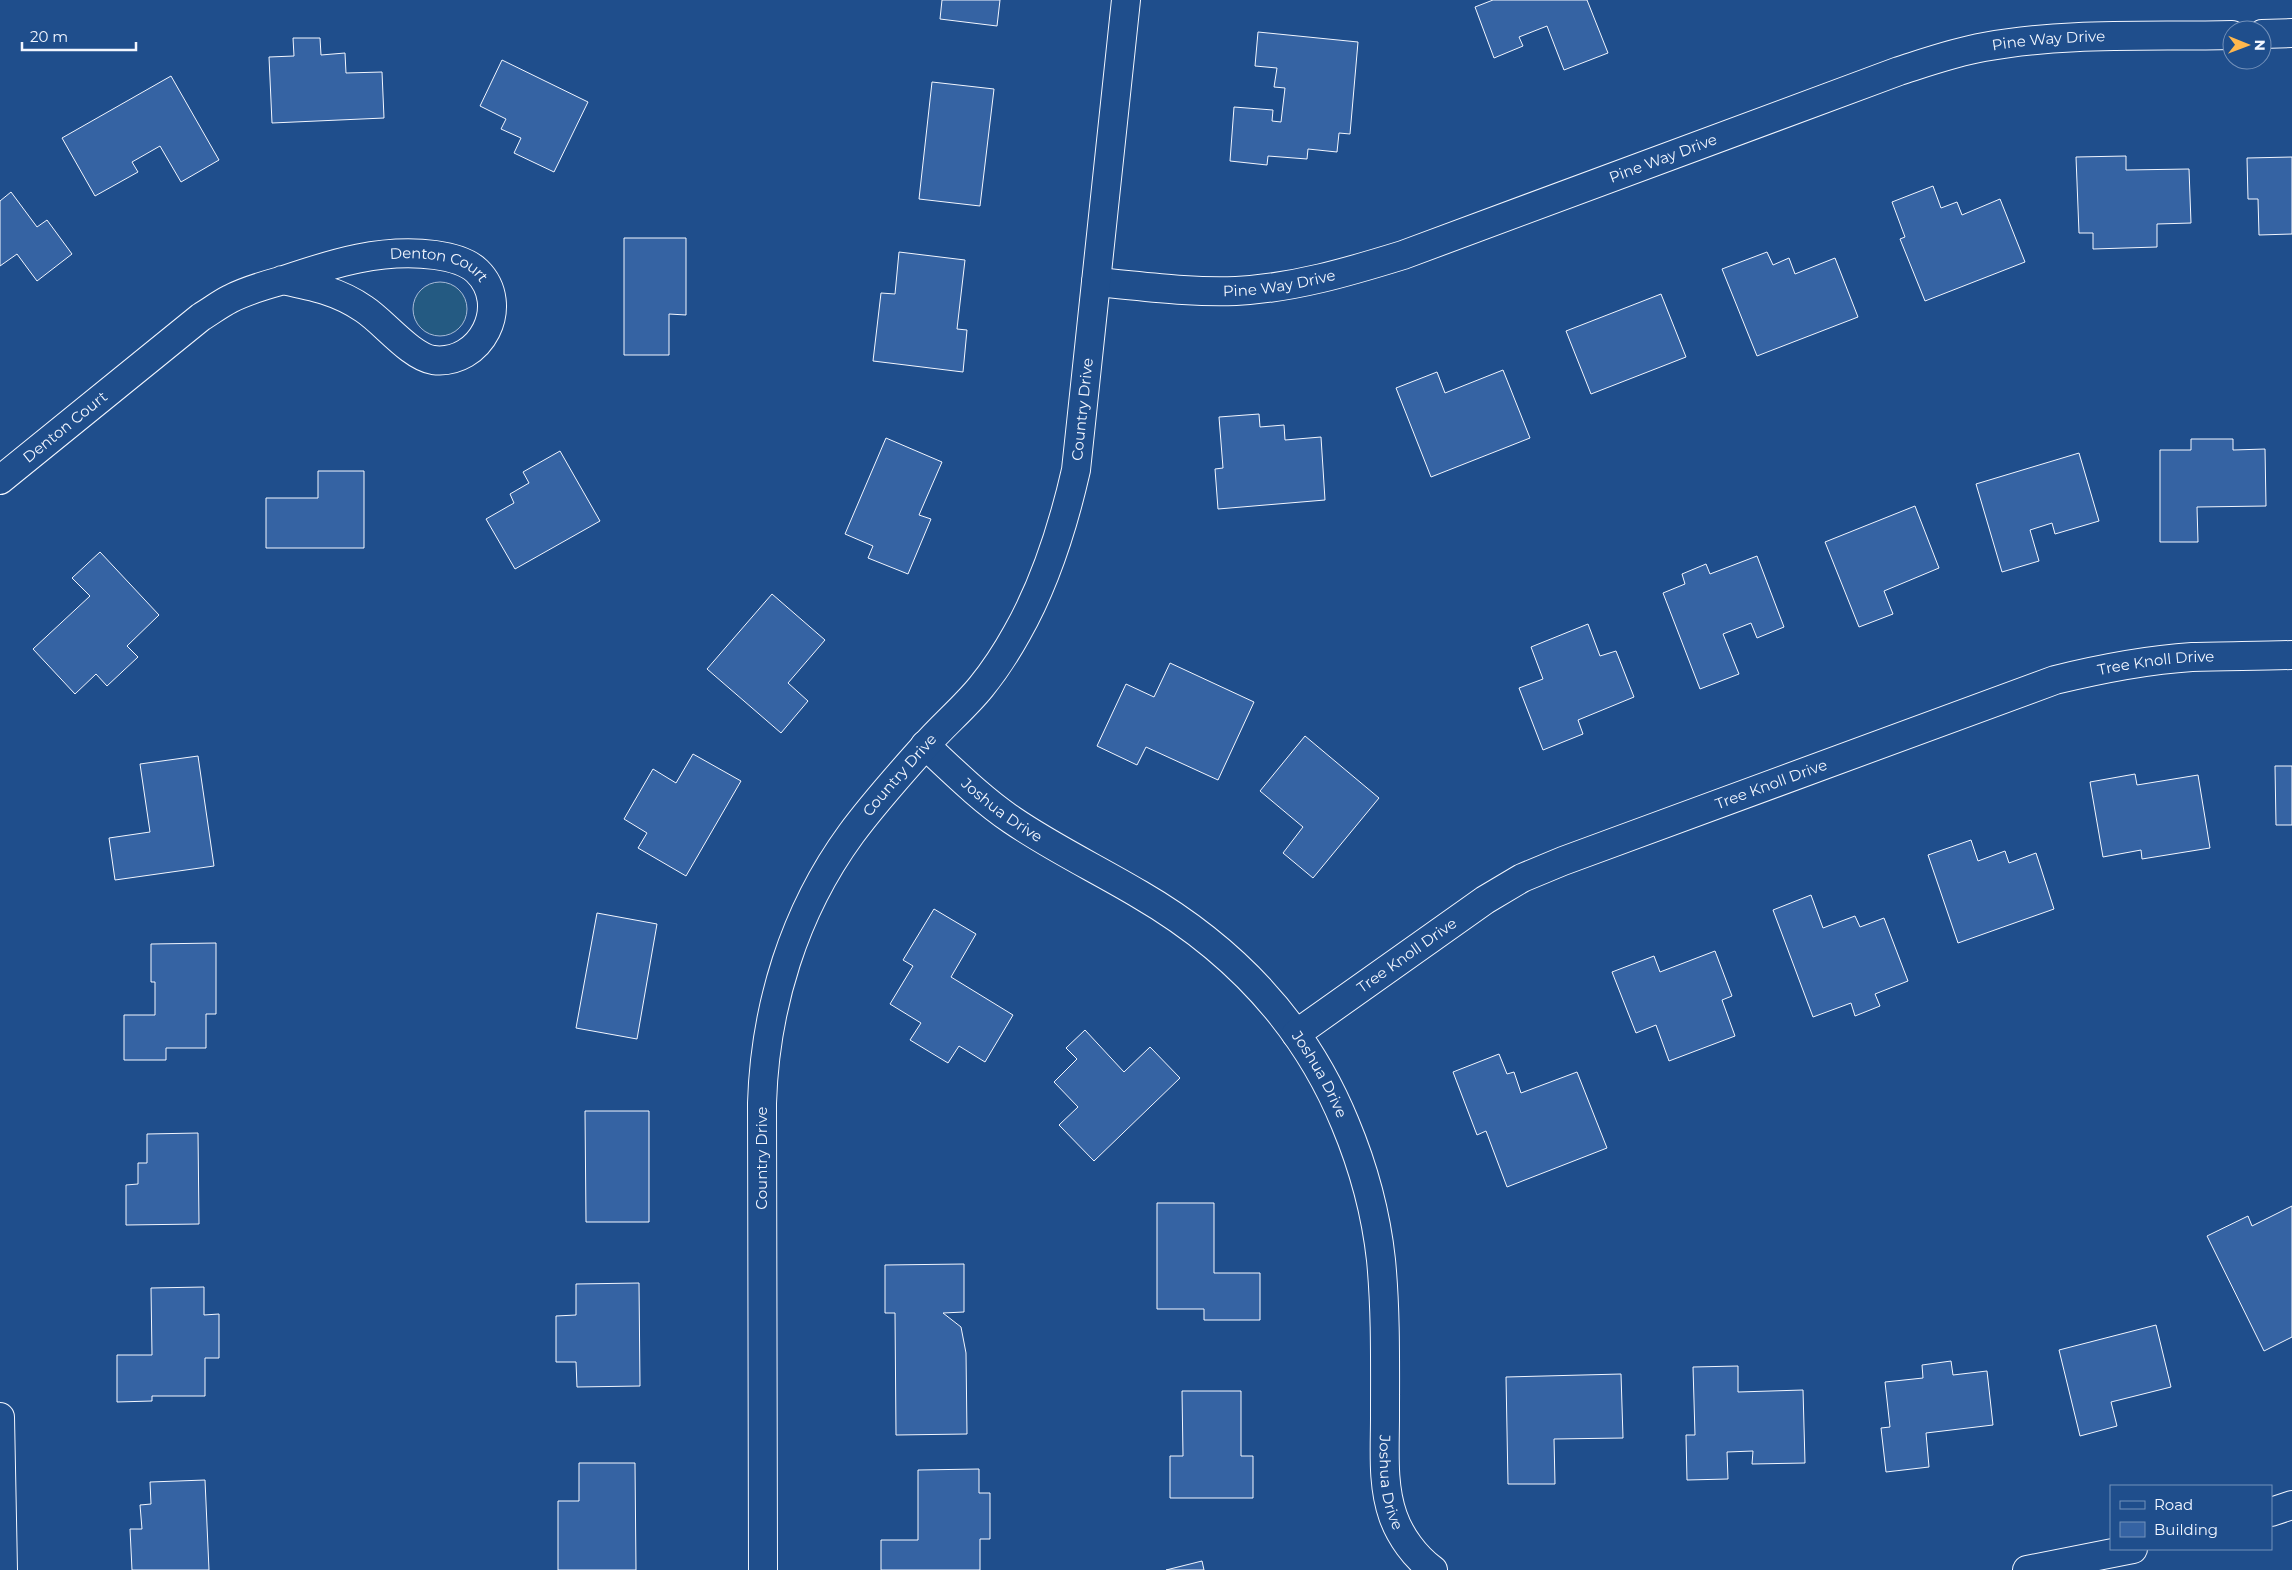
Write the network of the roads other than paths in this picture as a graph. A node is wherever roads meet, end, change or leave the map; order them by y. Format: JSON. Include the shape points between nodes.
{"nodes":[{"id":1,"x":1126,"y":0,"type":"edge"},
{"id":2,"x":2292,"y":33,"type":"edge"},
{"id":3,"x":2272,"y":34,"type":"edge"},
{"id":4,"x":2222,"y":35,"type":"edge"},
{"id":5,"x":282,"y":280,"type":"junction"},
{"id":6,"x":1096,"y":282,"type":"junction"},
{"id":7,"x":0,"y":480,"type":"edge"},
{"id":8,"x":2292,"y":655,"type":"edge"},
{"id":9,"x":925,"y":745,"type":"junction"},
{"id":10,"x":1296,"y":1034,"type":"junction"},
{"id":11,"x":0,"y":1417,"type":"edge"},
{"id":12,"x":2292,"y":1505,"type":"edge"},
{"id":13,"x":2272,"y":1512,"type":"edge"},
{"id":14,"x":2128,"y":1550,"type":"edge"},
{"id":15,"x":3,"y":1570,"type":"edge"},
{"id":16,"x":763,"y":1570,"type":"edge"},
{"id":17,"x":1432,"y":1570,"type":"edge"},
{"id":18,"x":2027,"y":1570,"type":"edge"}],
"edges":[{"from":1,"to":6,"type":"street","name":"Country Drive"},
{"from":2,"to":3,"type":"street"},
{"from":4,"to":6,"type":"street","name":"Pine Way Drive","via":[[2060,38],[1983,47],[1946,56],[1403,255],[1329,278],[1237,291]]},
{"from":5,"to":5,"type":"street","name":"Denton Court","via":[[348,260],[388,253],[447,257],[477,271],[486,283],[492,317],[478,344],[469,352],[458,357],[432,360],[419,354],[364,309],[336,293]]},
{"from":5,"to":7,"type":"street","name":"Denton Court","via":[[230,299],[202,317]]},
{"from":6,"to":9,"type":"street","name":"Country Drive","via":[[1076,470],[1065,519],[1041,588],[1017,634],[981,686]]},
{"from":8,"to":10,"type":"street","name":"Tree Knoll Drive","via":[[2150,661],[2055,680],[1563,861],[1522,878],[1484,900]]},
{"from":9,"to":10,"type":"street","name":"Joshua Drive","via":[[1010,819],[1138,893],[1199,933],[1250,976]]},
{"from":9,"to":16,"type":"street","name":"Country Drive","via":[[851,834],[810,899],[780,979],[769,1028],[762,1103]]},
{"from":10,"to":17,"type":"street","name":"Joshua Drive","via":[[1345,1122],[1367,1189],[1381,1260],[1387,1494],[1393,1517],[1406,1542]]},
{"from":11,"to":15,"type":"street"},
{"from":12,"to":13,"type":"street"},
{"from":14,"to":18,"type":"street"}]}
